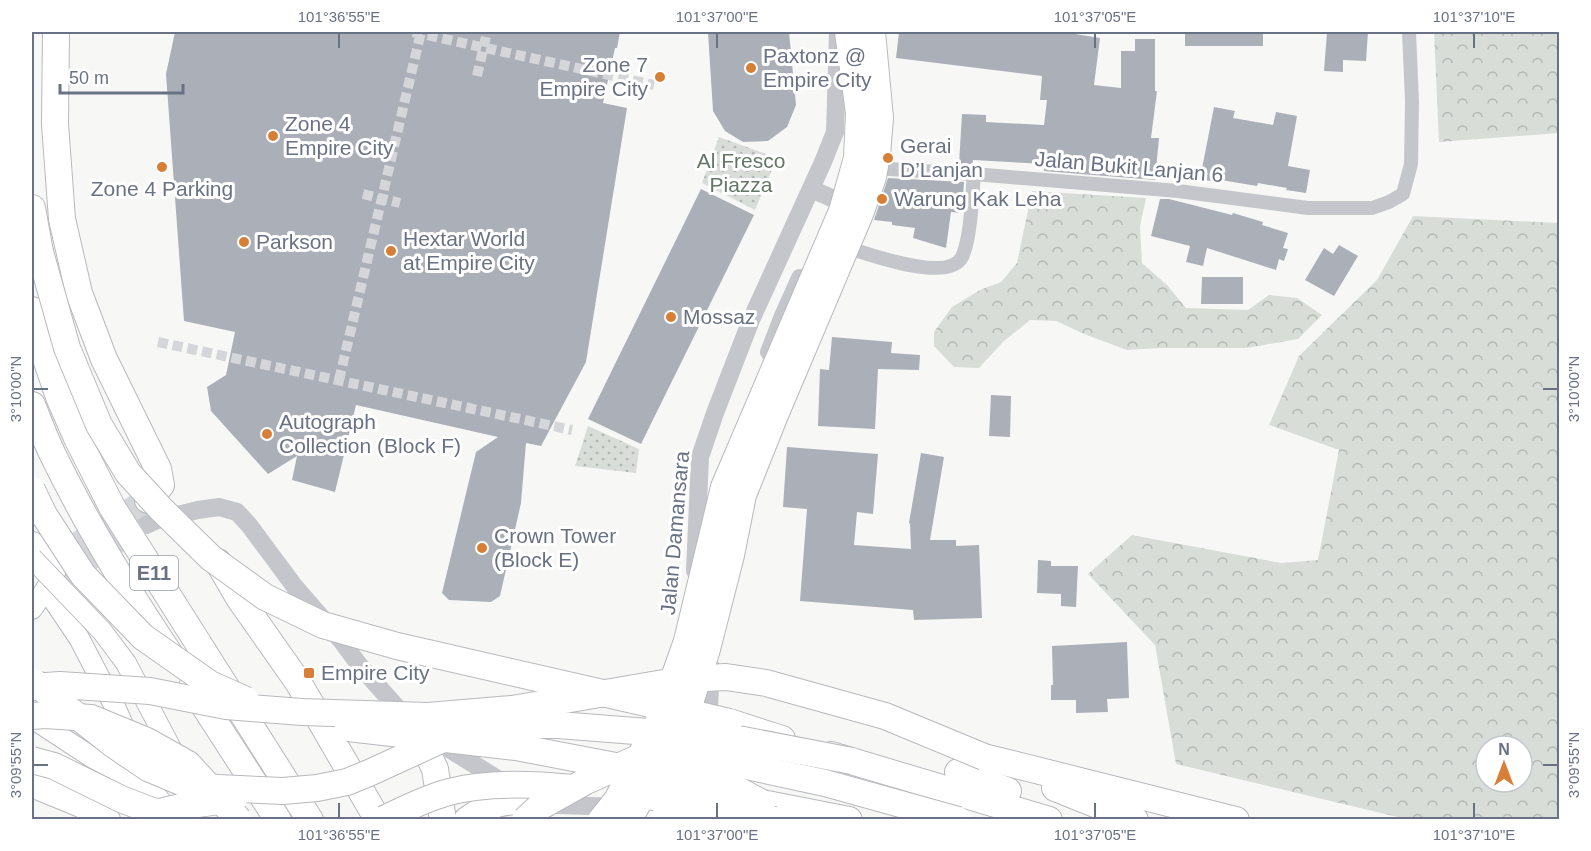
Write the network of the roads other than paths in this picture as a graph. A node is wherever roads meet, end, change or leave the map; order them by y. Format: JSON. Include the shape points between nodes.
{"nodes":[{"id":1,"x":56,"y":32,"type":"edge"},
{"id":2,"x":838,"y":32,"type":"edge"},
{"id":3,"x":848,"y":32,"type":"edge"},
{"id":4,"x":858,"y":32,"type":"edge"},
{"id":5,"x":872,"y":32,"type":"edge"},
{"id":6,"x":1408,"y":32,"type":"edge"},
{"id":7,"x":848,"y":166,"type":"junction"},
{"id":8,"x":974,"y":174,"type":"junction"},
{"id":9,"x":811,"y":189,"type":"junction"},
{"id":10,"x":834,"y":199,"type":"junction"},
{"id":11,"x":32,"y":208,"type":"edge"},
{"id":12,"x":818,"y":239,"type":"junction"},
{"id":13,"x":32,"y":310,"type":"edge"},
{"id":14,"x":32,"y":405,"type":"edge"},
{"id":15,"x":32,"y":490,"type":"edge"},
{"id":16,"x":148,"y":500,"type":"tunnel mouth"},
{"id":17,"x":180,"y":513,"type":"junction"},
{"id":18,"x":146,"y":525,"type":"tunnel mouth"},
{"id":19,"x":32,"y":545,"type":"edge"},
{"id":20,"x":65,"y":553,"type":"joint"},
{"id":21,"x":32,"y":558,"type":"edge"},
{"id":22,"x":46,"y":587,"type":"edge"},
{"id":23,"x":32,"y":609,"type":"edge"},
{"id":24,"x":32,"y":680,"type":"edge"},
{"id":25,"x":32,"y":687,"type":"edge"},
{"id":26,"x":32,"y":717,"type":"edge"},
{"id":27,"x":414,"y":727,"type":"junction"},
{"id":28,"x":686,"y":745,"type":"junction"},
{"id":29,"x":984,"y":757,"type":"junction"},
{"id":30,"x":32,"y":760,"type":"edge"},
{"id":31,"x":852,"y":761,"type":"junction"},
{"id":32,"x":959,"y":782,"type":"junction"},
{"id":33,"x":32,"y":784,"type":"edge"},
{"id":34,"x":151,"y":789,"type":"junction"},
{"id":35,"x":283,"y":791,"type":"junction"},
{"id":36,"x":529,"y":810,"type":"edge"},
{"id":37,"x":768,"y":811,"type":"edge"},
{"id":38,"x":707,"y":814,"type":"edge"},
{"id":39,"x":646,"y":816,"type":"edge"},
{"id":40,"x":106,"y":819,"type":"edge"},
{"id":41,"x":138,"y":819,"type":"edge"},
{"id":42,"x":176,"y":819,"type":"edge"},
{"id":43,"x":213,"y":819,"type":"edge"},
{"id":44,"x":238,"y":819,"type":"edge"},
{"id":45,"x":278,"y":819,"type":"edge"},
{"id":46,"x":310,"y":819,"type":"edge"},
{"id":47,"x":378,"y":819,"type":"edge"},
{"id":48,"x":383,"y":819,"type":"edge"},
{"id":49,"x":443,"y":819,"type":"edge"},
{"id":50,"x":467,"y":819,"type":"edge"},
{"id":51,"x":601,"y":819,"type":"edge"},
{"id":52,"x":849,"y":819,"type":"edge"},
{"id":53,"x":958,"y":819,"type":"edge"},
{"id":54,"x":1049,"y":819,"type":"edge"},
{"id":55,"x":1088,"y":819,"type":"edge"},
{"id":56,"x":1135,"y":819,"type":"edge"},
{"id":57,"x":1236,"y":819,"type":"edge"}],
"edges":[{"from":1,"to":16,"type":"highway","via":[[55,124],[62,219],[79,293],[104,359],[158,469],[161,484]]},
{"from":2,"to":9,"type":"street","name":"Jalan Damansara","via":[[835,132]]},
{"from":3,"to":51,"type":"highway","bridge":true,"via":[[859,113],[856,158],[842,211],[724,487],[687,641],[658,723],[617,800]]},
{"from":4,"to":7,"type":"street","via":[[860,56]]},
{"from":5,"to":39,"type":"highway","bridge":true,"via":[[880,118],[873,177],[743,495],[707,649],[683,725],[634,810]]},
{"from":6,"to":8,"type":"street","name":"Jalan Bukit Lanjan 6","via":[[1411,164],[1403,194],[1372,208],[1308,208],[1178,191]]},
{"from":7,"to":8,"type":"street","name":"Jalan Bukit Lanjan 6"},
{"from":7,"to":10,"type":"street"},
{"from":8,"to":12,"type":"street","via":[[968,233],[961,259],[952,265],[924,268]]},
{"from":9,"to":10,"type":"street"},
{"from":9,"to":28,"type":"street","name":"Jalan Damansara","via":[[752,320],[700,457],[687,657]]},
{"from":10,"to":12,"type":"street"},
{"from":11,"to":31,"type":"highway","bridge":true,"via":[[67,348],[99,425],[128,473],[161,509],[211,558],[266,597],[323,625],[397,646],[729,722]]},
{"from":12,"to":38,"type":"street","via":[[758,383],[727,510],[715,588]]},
{"from":13,"to":46,"type":"highway","number":"E11","via":[[59,397],[112,507]]},
{"from":14,"to":45,"type":"highway","number":"E11","via":[[87,520],[134,600]]},
{"from":15,"to":37,"type":"highway","bridge":true,"via":[[83,575],[143,637],[210,684],[268,710],[339,727],[516,747],[736,789]]},
{"from":17,"to":18,"type":"street"},
{"from":17,"to":27,"type":"street","via":[[219,507],[237,512]]},
{"from":17,"to":47,"type":"highway","via":[[196,526],[239,598],[298,682]]},
{"from":19,"to":20,"type":"highway","via":[[52,554]]},
{"from":20,"to":22,"type":"main road"},
{"from":21,"to":43,"type":"main road","bridge":true,"via":[[102,631],[126,663]]},
{"from":22,"to":23,"type":"main road"},
{"from":22,"to":34,"type":"main road","via":[[80,638]]},
{"from":24,"to":35,"type":"highway","bridge":true,"via":[[148,768],[181,782]]},
{"from":25,"to":29,"type":"highway","bridge":true,"via":[[60,685],[150,692],[237,707],[302,712],[428,716],[512,709],[687,679],[726,677],[766,683],[885,716]]},
{"from":26,"to":34,"type":"main road","via":[[93,758]]},
{"from":26,"to":44,"type":"highway","bridge":true,"via":[[91,718],[147,741],[188,764]]},
{"from":27,"to":36,"type":"street"},
{"from":27,"to":49,"type":"highway","via":[[435,769]]},
{"from":28,"to":38,"type":"street","name":"Jalan Damansara"},
{"from":28,"to":39,"type":"street","via":[[668,787]]},
{"from":29,"to":56,"type":"highway"},
{"from":29,"to":57,"type":"highway"},
{"from":30,"to":42,"type":"highway","bridge":true},
{"from":31,"to":32,"type":"highway"},
{"from":31,"to":35,"type":"highway","bridge":true,"via":[[738,740],[558,724],[504,724],[467,728],[347,782]]},
{"from":32,"to":54,"type":"highway"},
{"from":32,"to":55,"type":"highway"},
{"from":33,"to":40,"type":"highway"},
{"from":34,"to":42,"type":"main road"},
{"from":35,"to":41,"type":"highway","bridge":true,"via":[[171,808]]},
{"from":36,"to":39,"type":"street","via":[[559,805]]},
{"from":36,"to":50,"type":"highway","via":[[510,800]]},
{"from":36,"to":53,"type":"highway","bridge":true,"via":[[645,755],[728,762]]},
{"from":37,"to":39,"type":"highway","bridge":true,"via":[[760,816]]},
{"from":37,"to":48,"type":"highway","bridge":true,"via":[[560,787],[490,785],[450,792]]},
{"from":37,"to":52,"type":"highway"},
{"from":38,"to":39,"type":"street"}]}
